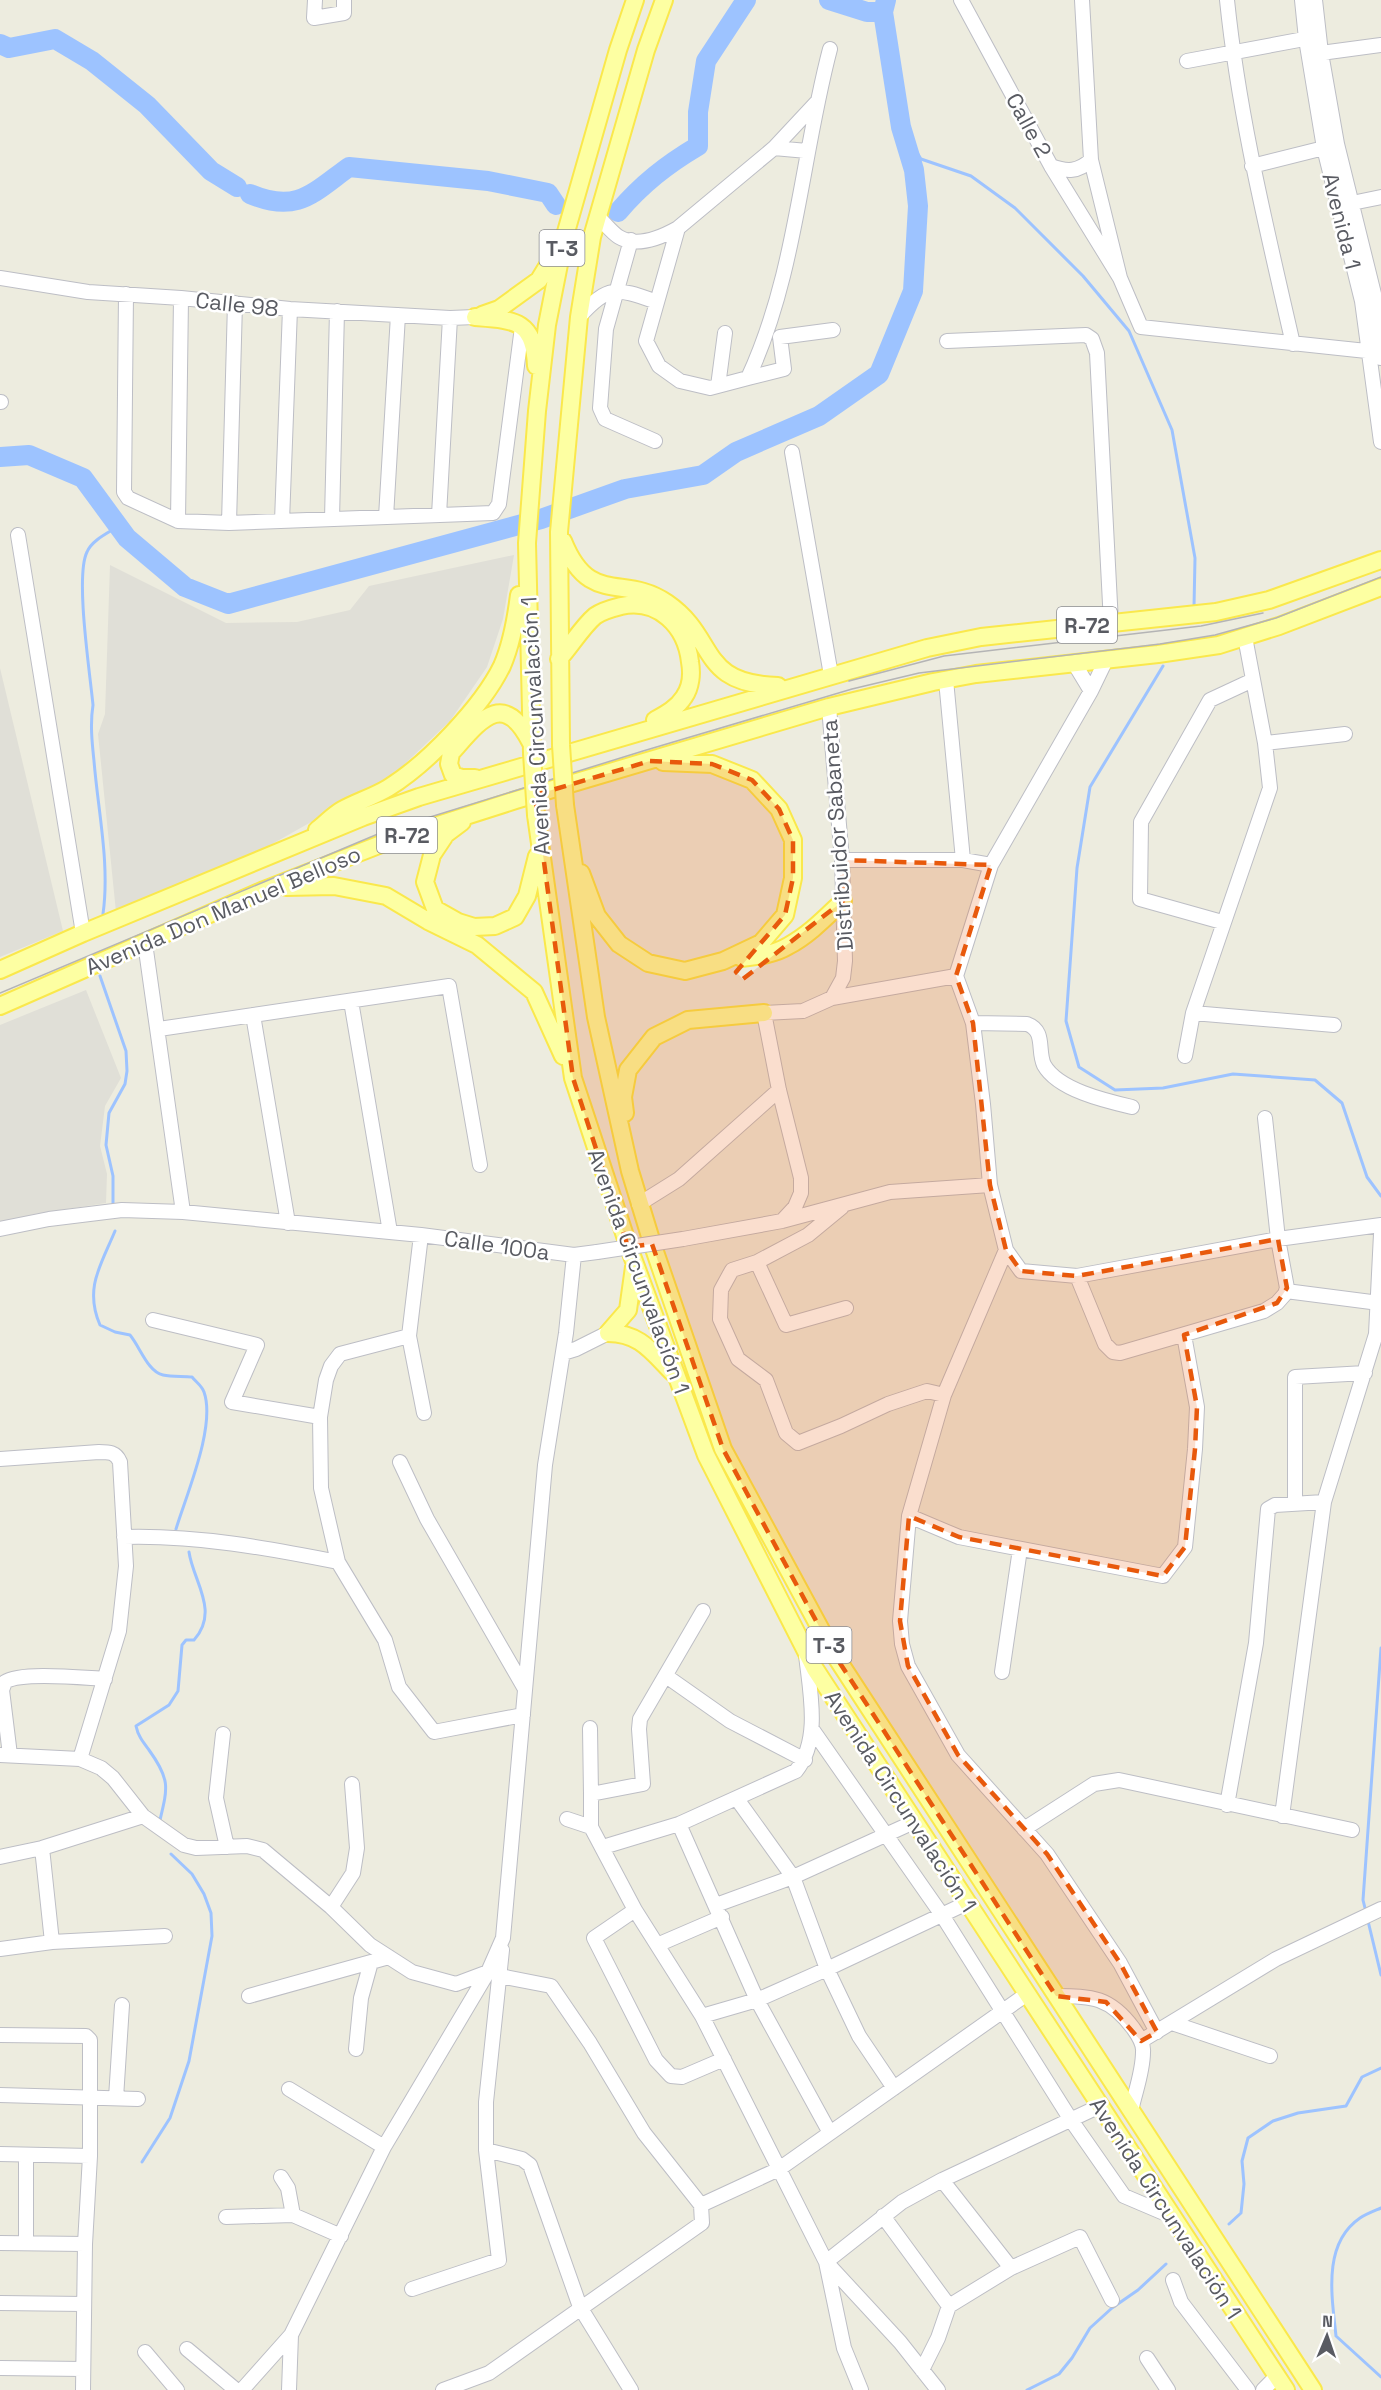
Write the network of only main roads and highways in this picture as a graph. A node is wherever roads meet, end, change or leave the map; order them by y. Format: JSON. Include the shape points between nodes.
{"nodes":[{"id":1,"x":635,"y":0,"type":"edge"},
{"id":2,"x":664,"y":0,"type":"edge"},
{"id":3,"x":564,"y":239,"type":"junction"},
{"id":4,"x":537,"y":411,"type":"junction"},
{"id":5,"x":560,"y":532,"type":"junction"},
{"id":6,"x":527,"y":543,"type":"junction"},
{"id":7,"x":1381,"y":560,"type":"edge"},
{"id":8,"x":1381,"y":587,"type":"edge"},
{"id":9,"x":559,"y":659,"type":"junction"},
{"id":10,"x":791,"y":687,"type":"junction"},
{"id":11,"x":621,"y":736,"type":"junction"},
{"id":12,"x":531,"y":748,"type":"junction"},
{"id":13,"x":650,"y":761,"type":"junction"},
{"id":14,"x":479,"y":778,"type":"junction"},
{"id":15,"x":472,"y":814,"type":"junction"},
{"id":16,"x":569,"y":840,"type":"junction"},
{"id":17,"x":303,"y":842,"type":"junction"},
{"id":18,"x":539,"y":846,"type":"junction"},
{"id":19,"x":264,"y":890,"type":"junction"},
{"id":20,"x":843,"y":901,"type":"road end"},
{"id":21,"x":723,"y":961,"type":"junction"},
{"id":22,"x":0,"y":970,"type":"edge"},
{"id":23,"x":0,"y":1006,"type":"edge"},
{"id":24,"x":764,"y":1012,"type":"road end"},
{"id":25,"x":573,"y":1078,"type":"junction"},
{"id":26,"x":630,"y":1171,"type":"junction"},
{"id":27,"x":635,"y":1264,"type":"junction"},
{"id":28,"x":677,"y":1378,"type":"junction"},
{"id":29,"x":1281,"y":2383,"type":"edge"},
{"id":30,"x":1313,"y":2390,"type":"edge"}],
"edges":[{"from":1,"to":3,"type":"main road","name":"Avenida Circunvalación 1","number":"T-3"},
{"from":2,"to":5,"type":"main road","name":"Avenida Circunvalación 1","number":"T-3","via":[[592,237],[579,317]]},
{"from":3,"to":4,"type":"main road","name":"Avenida Circunvalación 1","number":"T-3"},
{"from":3,"to":4,"type":"main road","via":[[539,280],[499,309],[475,317],[505,320],[532,336]]},
{"from":4,"to":6,"type":"main road","name":"Avenida Circunvalación 1","number":"T-3"},
{"from":5,"to":9,"type":"main road","name":"Avenida Circunvalación 1","number":"T-3"},
{"from":5,"to":10,"type":"main road","via":[[571,561],[580,572],[609,587],[654,595],[667,603],[692,626],[722,670],[743,682]]},
{"from":6,"to":12,"type":"main road","name":"Avenida Circunvalación 1","number":"T-3"},
{"from":6,"to":17,"type":"main road","via":[[515,626],[490,688],[417,767],[387,789],[341,811]]},
{"from":7,"to":10,"type":"main road","number":"R-72","via":[[1269,600],[1216,612],[981,637],[927,648]]},
{"from":8,"to":13,"type":"main road","name":"Avenida Don Manuel Belloso","number":"R-72","via":[[1279,627],[1209,646],[946,680],[829,707]]},
{"from":9,"to":11,"type":"main road","via":[[596,616],[613,608],[647,605],[678,626],[685,637],[692,674],[685,696],[669,713]]},
{"from":9,"to":16,"type":"main road","name":"Avenida Circunvalación 1","number":"T-3","bridge":true},
{"from":10,"to":11,"type":"main road","name":"Avenida Don Manuel Belloso","number":"R-72"},
{"from":11,"to":14,"type":"main road","name":"Avenida Don Manuel Belloso","number":"R-72"},
{"from":12,"to":14,"type":"main road","via":[[524,729],[513,717],[494,712],[482,718],[449,758],[453,774]]},
{"from":12,"to":18,"type":"main road","name":"Avenida Circunvalación 1","number":"T-3","bridge":true},
{"from":13,"to":15,"type":"main road","name":"Avenida Don Manuel Belloso","number":"R-72"},
{"from":13,"to":21,"type":"main road","via":[[712,764],[752,780],[779,809],[793,840],[794,878],[785,915],[761,943]]},
{"from":14,"to":17,"type":"main road","name":"Avenida Don Manuel Belloso","number":"R-72"},
{"from":15,"to":18,"type":"main road","via":[[446,834],[432,855],[425,882],[435,909],[458,922],[474,927],[495,926],[515,917],[527,896]]},
{"from":15,"to":19,"type":"main road","name":"Avenida Don Manuel Belloso","number":"R-72","via":[[394,839]]},
{"from":16,"to":21,"type":"main road","via":[[597,916],[619,944],[648,963],[685,972]]},
{"from":16,"to":26,"type":"main road","name":"Avenida Circunvalación 1","number":"T-3","via":[[596,1017]]},
{"from":17,"to":22,"type":"main road","name":"Avenida Don Manuel Belloso","number":"R-72"},
{"from":18,"to":25,"type":"main road","name":"Avenida Circunvalación 1","number":"T-3"},
{"from":19,"to":23,"type":"main road","name":"Avenida Don Manuel Belloso","number":"R-72"},
{"from":19,"to":25,"type":"main road","via":[[334,886],[386,896],[477,945],[534,992]]},
{"from":20,"to":21,"type":"main road","via":[[788,947]]},
{"from":24,"to":26,"type":"main road","via":[[688,1020],[654,1037],[627,1070],[623,1097]]},
{"from":25,"to":27,"type":"main road","name":"Avenida Circunvalación 1","number":"T-3"},
{"from":26,"to":30,"type":"main road","name":"Avenida Circunvalación 1","number":"T-3","via":[[723,1449],[834,1654]]},
{"from":27,"to":28,"type":"main road","name":"Avenida Circunvalación 1","number":"T-3"},
{"from":27,"to":28,"type":"main road","via":[[628,1310],[608,1333],[625,1333],[637,1340]]},
{"from":28,"to":29,"type":"main road","name":"Avenida Circunvalación 1","number":"T-3","via":[[706,1455],[815,1669]]}]}
